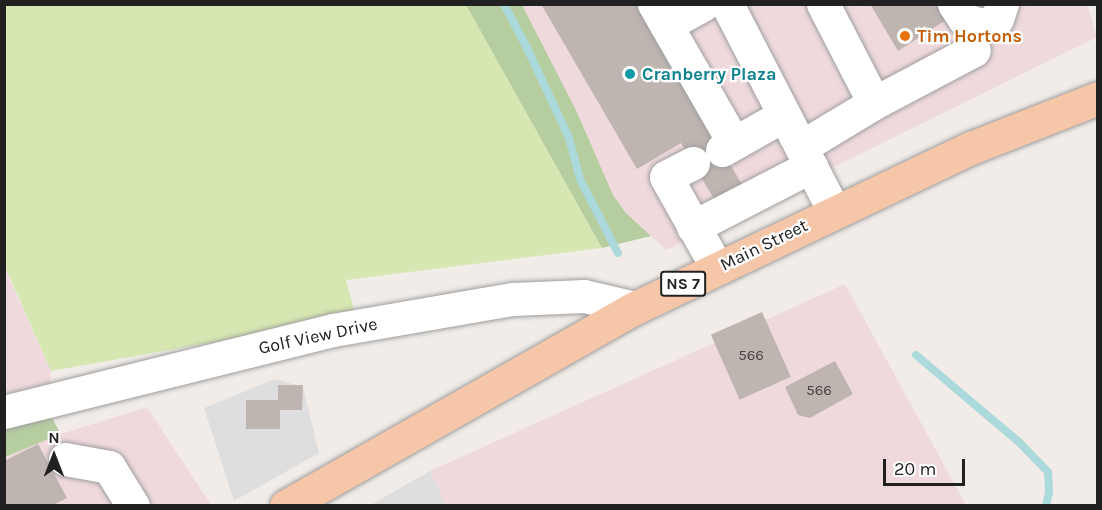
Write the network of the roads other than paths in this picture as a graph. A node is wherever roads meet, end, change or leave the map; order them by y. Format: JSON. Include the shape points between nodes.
{"nodes":[{"id":1,"x":704,"y":4,"type":"edge"},
{"id":2,"x":727,"y":4,"type":"edge"},
{"id":3,"x":824,"y":4,"type":"edge"},
{"id":4,"x":954,"y":4,"type":"edge"},
{"id":5,"x":1002,"y":4,"type":"edge"},
{"id":6,"x":660,"y":15,"type":"edge"},
{"id":7,"x":974,"y":50,"type":"dead end"},
{"id":8,"x":1098,"y":98,"type":"edge"},
{"id":9,"x":874,"y":103,"type":"junction"},
{"id":10,"x":784,"y":114,"type":"junction"},
{"id":11,"x":806,"y":156,"type":"junction"},
{"id":12,"x":693,"y":163,"type":"dead end"},
{"id":13,"x":834,"y":211,"type":"junction"},
{"id":14,"x":693,"y":227,"type":"junction"},
{"id":15,"x":717,"y":268,"type":"junction"},
{"id":16,"x":635,"y":308,"type":"junction"},
{"id":17,"x":4,"y":412,"type":"edge"},
{"id":18,"x":65,"y":459,"type":"dead end"},
{"id":19,"x":133,"y":506,"type":"edge"},
{"id":20,"x":286,"y":506,"type":"edge"}],
"edges":[{"from":1,"to":6,"type":"street"},
{"from":2,"to":10,"type":"street"},
{"from":3,"to":9,"type":"street"},
{"from":4,"to":5,"type":"street","via":[[964,19],[987,24],[997,19]]},
{"from":6,"to":10,"type":"street","via":[[728,147]]},
{"from":7,"to":9,"type":"street"},
{"from":8,"to":13,"type":"main road","name":"Main Street","number":"NS 7","via":[[973,147]]},
{"from":9,"to":11,"type":"street"},
{"from":10,"to":11,"type":"street"},
{"from":11,"to":13,"type":"street"},
{"from":11,"to":14,"type":"street"},
{"from":12,"to":14,"type":"street","via":[[666,177]]},
{"from":13,"to":15,"type":"main road","name":"Main Street","number":"NS 7"},
{"from":14,"to":15,"type":"street"},
{"from":15,"to":16,"type":"main road","name":"Main Street","number":"NS 7"},
{"from":16,"to":17,"type":"street","name":"Golf View Drive","via":[[584,296],[513,299],[333,330]]},
{"from":16,"to":20,"type":"main road","name":"Main Street","number":"NS 7"},
{"from":18,"to":19,"type":"street","via":[[109,467]]}]}
